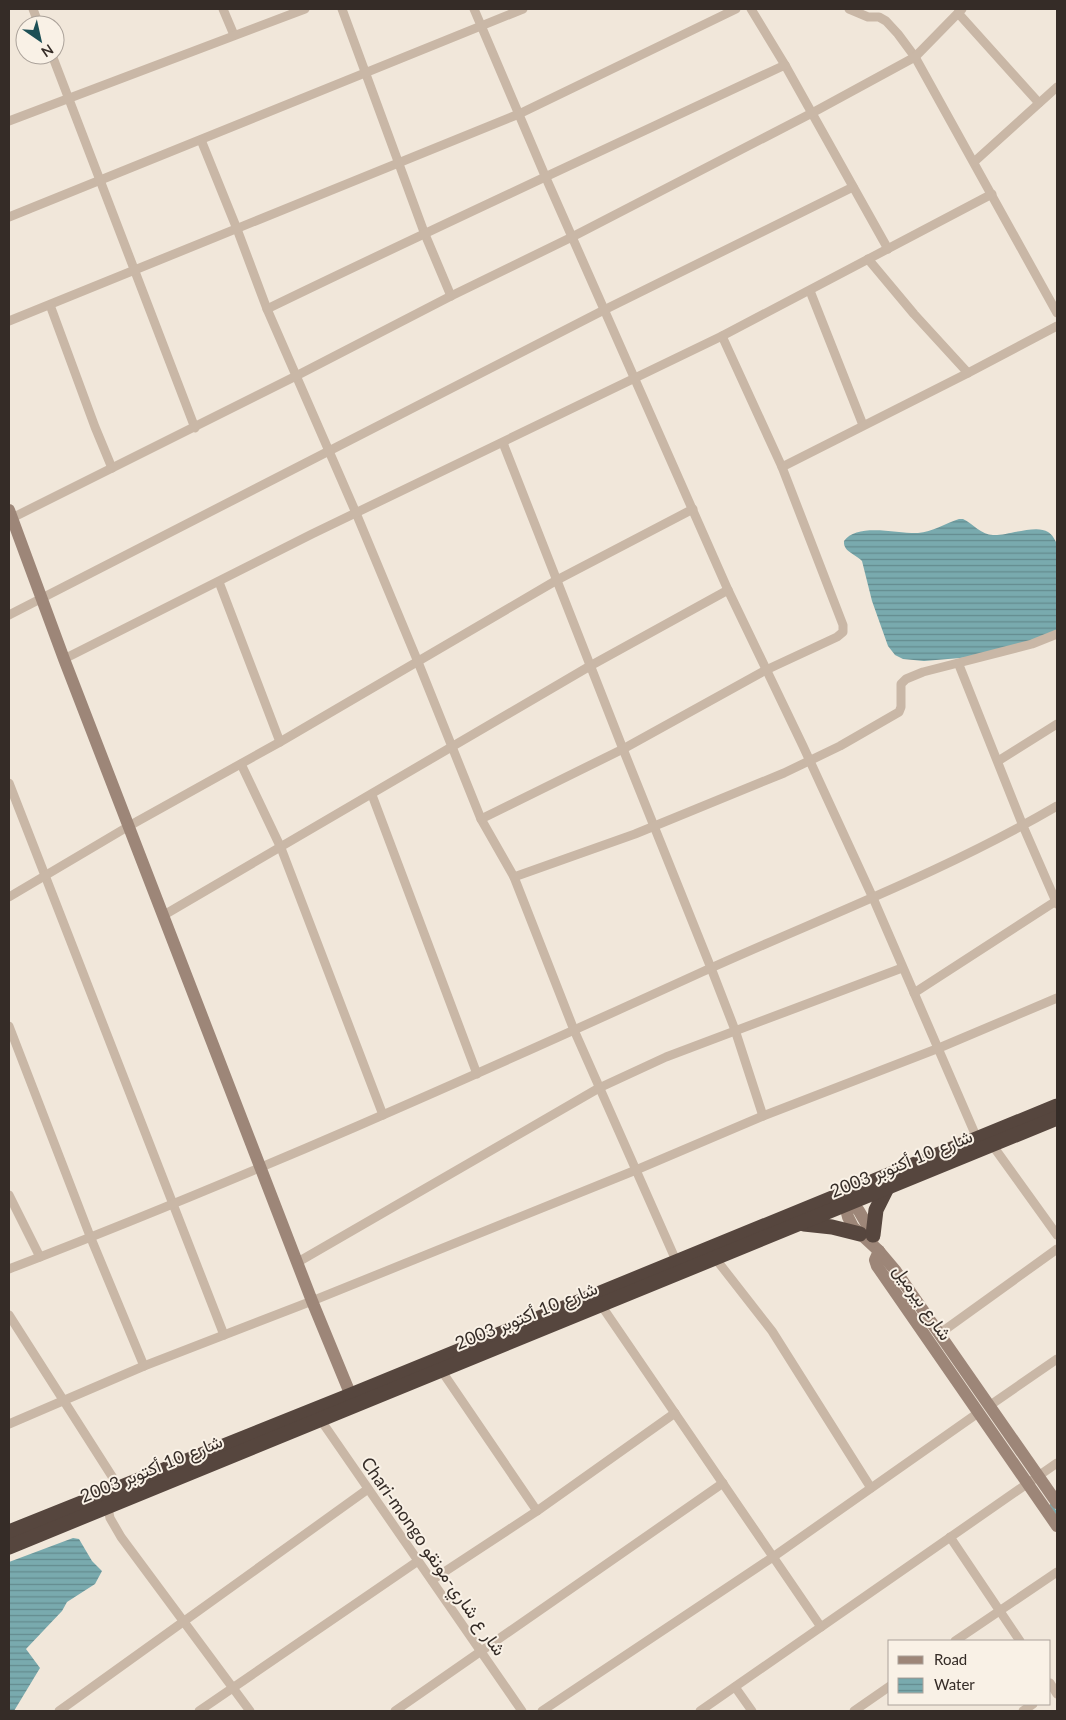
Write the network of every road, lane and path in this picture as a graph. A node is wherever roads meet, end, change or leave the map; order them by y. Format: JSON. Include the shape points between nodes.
{"nodes":[{"id":1,"x":222,"y":9,"type":"edge"},
{"id":2,"x":305,"y":9,"type":"edge"},
{"id":3,"x":342,"y":9,"type":"edge"},
{"id":4,"x":474,"y":9,"type":"edge"},
{"id":5,"x":523,"y":9,"type":"edge"},
{"id":6,"x":736,"y":9,"type":"edge"},
{"id":7,"x":751,"y":9,"type":"edge"},
{"id":8,"x":849,"y":9,"type":"edge"},
{"id":9,"x":960,"y":11,"type":"edge"},
{"id":10,"x":481,"y":27,"type":"junction"},
{"id":11,"x":234,"y":35,"type":"junction"},
{"id":12,"x":915,"y":57,"type":"junction"},
{"id":13,"x":56,"y":65,"type":"edge"},
{"id":14,"x":785,"y":65,"type":"junction"},
{"id":15,"x":366,"y":73,"type":"junction"},
{"id":16,"x":1057,"y":87,"type":"edge"},
{"id":17,"x":69,"y":98,"type":"junction"},
{"id":18,"x":1039,"y":103,"type":"junction"},
{"id":19,"x":812,"y":113,"type":"junction"},
{"id":20,"x":519,"y":114,"type":"junction"},
{"id":21,"x":9,"y":121,"type":"edge"},
{"id":22,"x":201,"y":140,"type":"junction"},
{"id":23,"x":399,"y":162,"type":"junction"},
{"id":24,"x":974,"y":162,"type":"junction"},
{"id":25,"x":546,"y":178,"type":"junction"},
{"id":26,"x":99,"y":181,"type":"junction"},
{"id":27,"x":853,"y":187,"type":"junction"},
{"id":28,"x":992,"y":194,"type":"junction"},
{"id":29,"x":9,"y":216,"type":"edge"},
{"id":30,"x":237,"y":229,"type":"junction"},
{"id":31,"x":424,"y":232,"type":"junction"},
{"id":32,"x":572,"y":237,"type":"junction"},
{"id":33,"x":888,"y":249,"type":"junction"},
{"id":34,"x":868,"y":259,"type":"junction"},
{"id":35,"x":134,"y":269,"type":"junction"},
{"id":36,"x":810,"y":291,"type":"junction"},
{"id":37,"x":451,"y":296,"type":"junction"},
{"id":38,"x":1054,"y":299,"type":"edge"},
{"id":39,"x":50,"y":305,"type":"junction"},
{"id":40,"x":266,"y":309,"type":"junction"},
{"id":41,"x":604,"y":310,"type":"junction"},
{"id":42,"x":1057,"y":313,"type":"edge"},
{"id":43,"x":9,"y":321,"type":"edge"},
{"id":44,"x":1057,"y":326,"type":"edge"},
{"id":45,"x":722,"y":336,"type":"junction"},
{"id":46,"x":968,"y":373,"type":"junction"},
{"id":47,"x":296,"y":376,"type":"junction"},
{"id":48,"x":634,"y":378,"type":"junction"},
{"id":49,"x":863,"y":426,"type":"junction"},
{"id":50,"x":195,"y":428,"type":"junction"},
{"id":51,"x":503,"y":442,"type":"junction"},
{"id":52,"x":330,"y":452,"type":"junction"},
{"id":53,"x":782,"y":467,"type":"junction"},
{"id":54,"x":112,"y":468,"type":"junction"},
{"id":55,"x":693,"y":509,"type":"junction"},
{"id":56,"x":356,"y":513,"type":"junction"},
{"id":57,"x":10,"y":514,"type":"edge"},
{"id":58,"x":557,"y":580,"type":"junction"},
{"id":59,"x":219,"y":582,"type":"junction"},
{"id":60,"x":728,"y":590,"type":"junction"},
{"id":61,"x":41,"y":598,"type":"junction"},
{"id":62,"x":9,"y":614,"type":"edge"},
{"id":63,"x":1057,"y":634,"type":"edge"},
{"id":64,"x":64,"y":659,"type":"junction"},
{"id":65,"x":418,"y":662,"type":"junction"},
{"id":66,"x":959,"y":664,"type":"junction"},
{"id":67,"x":590,"y":666,"type":"junction"},
{"id":68,"x":766,"y":670,"type":"junction"},
{"id":69,"x":1057,"y":724,"type":"edge"},
{"id":70,"x":280,"y":742,"type":"junction"},
{"id":71,"x":452,"y":748,"type":"junction"},
{"id":72,"x":622,"y":749,"type":"junction"},
{"id":73,"x":998,"y":761,"type":"junction"},
{"id":74,"x":810,"y":762,"type":"junction"},
{"id":75,"x":241,"y":764,"type":"junction"},
{"id":76,"x":9,"y":783,"type":"edge"},
{"id":77,"x":372,"y":795,"type":"junction"},
{"id":78,"x":1057,"y":806,"type":"edge"},
{"id":79,"x":481,"y":819,"type":"junction"},
{"id":80,"x":129,"y":826,"type":"junction"},
{"id":81,"x":654,"y":826,"type":"junction"},
{"id":82,"x":1023,"y":826,"type":"junction"},
{"id":83,"x":281,"y":848,"type":"junction"},
{"id":84,"x":44,"y":876,"type":"junction"},
{"id":85,"x":514,"y":877,"type":"junction"},
{"id":86,"x":9,"y":897,"type":"edge"},
{"id":87,"x":873,"y":898,"type":"junction"},
{"id":88,"x":1057,"y":902,"type":"edge"},
{"id":89,"x":164,"y":915,"type":"junction"},
{"id":90,"x":711,"y":968,"type":"junction"},
{"id":91,"x":902,"y":968,"type":"junction"},
{"id":92,"x":914,"y":993,"type":"junction"},
{"id":93,"x":1057,"y":998,"type":"edge"},
{"id":94,"x":9,"y":1026,"type":"edge"},
{"id":95,"x":574,"y":1030,"type":"junction"},
{"id":96,"x":735,"y":1030,"type":"junction"},
{"id":97,"x":939,"y":1048,"type":"junction"},
{"id":98,"x":477,"y":1074,"type":"junction"},
{"id":99,"x":599,"y":1088,"type":"junction"},
{"id":100,"x":1057,"y":1106,"type":"edge"},
{"id":101,"x":383,"y":1115,"type":"junction"},
{"id":102,"x":763,"y":1116,"type":"junction"},
{"id":103,"x":1057,"y":1118,"type":"edge"},
{"id":104,"x":984,"y":1145,"type":"junction"},
{"id":105,"x":261,"y":1167,"type":"junction"},
{"id":106,"x":636,"y":1170,"type":"junction"},
{"id":107,"x":888,"y":1188,"type":"junction"},
{"id":108,"x":9,"y":1195,"type":"edge"},
{"id":109,"x":846,"y":1199,"type":"junction"},
{"id":110,"x":172,"y":1204,"type":"junction"},
{"id":111,"x":803,"y":1223,"type":"junction"},
{"id":112,"x":1057,"y":1234,"type":"edge"},
{"id":113,"x":867,"y":1235,"type":"junction"},
{"id":114,"x":90,"y":1236,"type":"junction"},
{"id":115,"x":1057,"y":1249,"type":"edge"},
{"id":116,"x":879,"y":1251,"type":"junction"},
{"id":117,"x":40,"y":1257,"type":"junction"},
{"id":118,"x":715,"y":1258,"type":"junction"},
{"id":119,"x":298,"y":1262,"type":"junction"},
{"id":120,"x":679,"y":1267,"type":"junction"},
{"id":121,"x":9,"y":1269,"type":"edge"},
{"id":122,"x":312,"y":1301,"type":"junction"},
{"id":123,"x":601,"y":1305,"type":"junction"},
{"id":124,"x":9,"y":1315,"type":"edge"},
{"id":125,"x":939,"y":1334,"type":"junction"},
{"id":126,"x":224,"y":1336,"type":"junction"},
{"id":127,"x":1057,"y":1359,"type":"edge"},
{"id":128,"x":144,"y":1366,"type":"junction"},
{"id":129,"x":441,"y":1370,"type":"junction"},
{"id":130,"x":353,"y":1400,"type":"junction"},
{"id":131,"x":64,"y":1401,"type":"junction"},
{"id":132,"x":989,"y":1406,"type":"junction"},
{"id":133,"x":675,"y":1413,"type":"junction"},
{"id":134,"x":978,"y":1413,"type":"junction"},
{"id":135,"x":320,"y":1419,"type":"junction"},
{"id":136,"x":9,"y":1424,"type":"edge"},
{"id":137,"x":1057,"y":1463,"type":"edge"},
{"id":138,"x":1038,"y":1476,"type":"junction"},
{"id":139,"x":723,"y":1483,"type":"junction"},
{"id":140,"x":1028,"y":1484,"type":"junction"},
{"id":141,"x":871,"y":1488,"type":"junction"},
{"id":142,"x":368,"y":1489,"type":"junction"},
{"id":143,"x":122,"y":1494,"type":"junction"},
{"id":144,"x":106,"y":1500,"type":"junction"},
{"id":145,"x":1057,"y":1503,"type":"edge"},
{"id":146,"x":537,"y":1511,"type":"junction"},
{"id":147,"x":1057,"y":1526,"type":"edge"},
{"id":148,"x":9,"y":1532,"type":"edge"},
{"id":149,"x":950,"y":1537,"type":"junction"},
{"id":150,"x":9,"y":1547,"type":"edge"},
{"id":151,"x":772,"y":1557,"type":"junction"},
{"id":152,"x":418,"y":1561,"type":"junction"},
{"id":153,"x":1057,"y":1572,"type":"edge"},
{"id":154,"x":432,"y":1580,"type":"junction"},
{"id":155,"x":999,"y":1611,"type":"junction"},
{"id":156,"x":184,"y":1622,"type":"junction"},
{"id":157,"x":821,"y":1627,"type":"junction"},
{"id":158,"x":956,"y":1640,"type":"edge"},
{"id":159,"x":1019,"y":1640,"type":"edge"},
{"id":160,"x":481,"y":1652,"type":"junction"},
{"id":161,"x":233,"y":1687,"type":"junction"},
{"id":162,"x":734,"y":1687,"type":"junction"},
{"id":163,"x":888,"y":1687,"type":"edge"},
{"id":164,"x":59,"y":1711,"type":"edge"},
{"id":165,"x":199,"y":1711,"type":"edge"},
{"id":166,"x":250,"y":1711,"type":"edge"},
{"id":167,"x":395,"y":1711,"type":"edge"},
{"id":168,"x":522,"y":1711,"type":"edge"},
{"id":169,"x":542,"y":1711,"type":"edge"},
{"id":170,"x":700,"y":1711,"type":"edge"},
{"id":171,"x":752,"y":1711,"type":"edge"},
{"id":172,"x":854,"y":1711,"type":"edge"}],
"edges":[{"from":1,"to":11,"type":"street"},
{"from":2,"to":11,"type":"street"},
{"from":3,"to":15,"type":"street"},
{"from":4,"to":10,"type":"street"},
{"from":5,"to":10,"type":"street"},
{"from":6,"to":20,"type":"street"},
{"from":7,"to":14,"type":"street"},
{"from":8,"to":12,"type":"street","via":[[886,21]]},
{"from":9,"to":12,"type":"street"},
{"from":9,"to":18,"type":"street"},
{"from":10,"to":15,"type":"street"},
{"from":10,"to":20,"type":"street"},
{"from":11,"to":17,"type":"street"},
{"from":12,"to":19,"type":"street"},
{"from":12,"to":24,"type":"street"},
{"from":13,"to":17,"type":"street"},
{"from":14,"to":19,"type":"street"},
{"from":14,"to":25,"type":"street"},
{"from":15,"to":22,"type":"street"},
{"from":15,"to":23,"type":"street"},
{"from":16,"to":18,"type":"street"},
{"from":17,"to":21,"type":"street"},
{"from":17,"to":26,"type":"street"},
{"from":18,"to":24,"type":"street"},
{"from":19,"to":27,"type":"street"},
{"from":19,"to":32,"type":"street"},
{"from":20,"to":23,"type":"street"},
{"from":20,"to":25,"type":"street"},
{"from":22,"to":26,"type":"street"},
{"from":22,"to":30,"type":"street"},
{"from":23,"to":30,"type":"street"},
{"from":23,"to":31,"type":"street"},
{"from":24,"to":28,"type":"street"},
{"from":25,"to":31,"type":"street"},
{"from":25,"to":32,"type":"street"},
{"from":26,"to":29,"type":"street"},
{"from":26,"to":35,"type":"street"},
{"from":27,"to":33,"type":"street"},
{"from":27,"to":41,"type":"street"},
{"from":28,"to":33,"type":"street"},
{"from":28,"to":38,"type":"street"},
{"from":30,"to":35,"type":"street"},
{"from":30,"to":40,"type":"street"},
{"from":31,"to":37,"type":"street"},
{"from":31,"to":40,"type":"street"},
{"from":32,"to":37,"type":"street"},
{"from":32,"to":41,"type":"street"},
{"from":33,"to":34,"type":"street"},
{"from":34,"to":36,"type":"street"},
{"from":34,"to":46,"type":"street"},
{"from":35,"to":39,"type":"street"},
{"from":35,"to":50,"type":"street"},
{"from":36,"to":45,"type":"street"},
{"from":36,"to":49,"type":"street"},
{"from":37,"to":47,"type":"street"},
{"from":38,"to":42,"type":"street"},
{"from":39,"to":43,"type":"street"},
{"from":39,"to":54,"type":"street"},
{"from":40,"to":47,"type":"street"},
{"from":41,"to":48,"type":"street"},
{"from":41,"to":52,"type":"street"},
{"from":44,"to":46,"type":"street"},
{"from":45,"to":48,"type":"street"},
{"from":45,"to":53,"type":"street"},
{"from":46,"to":49,"type":"street"},
{"from":47,"to":50,"type":"street"},
{"from":47,"to":52,"type":"street"},
{"from":48,"to":51,"type":"street"},
{"from":48,"to":55,"type":"street"},
{"from":49,"to":53,"type":"street"},
{"from":50,"to":54,"type":"street"},
{"from":51,"to":56,"type":"street"},
{"from":51,"to":58,"type":"street"},
{"from":52,"to":56,"type":"street"},
{"from":52,"to":61,"type":"street"},
{"from":53,"to":68,"type":"street","via":[[843,632]]},
{"from":54,"to":57,"type":"street"},
{"from":55,"to":58,"type":"street"},
{"from":55,"to":60,"type":"street"},
{"from":56,"to":59,"type":"street"},
{"from":56,"to":65,"type":"street"},
{"from":57,"to":61,"type":"street"},
{"from":58,"to":65,"type":"street"},
{"from":58,"to":67,"type":"street"},
{"from":59,"to":64,"type":"street"},
{"from":59,"to":70,"type":"street"},
{"from":60,"to":67,"type":"street"},
{"from":60,"to":68,"type":"street"},
{"from":61,"to":62,"type":"street"},
{"from":61,"to":64,"type":"street"},
{"from":63,"to":66,"type":"street"},
{"from":64,"to":80,"type":"street"},
{"from":65,"to":70,"type":"street"},
{"from":65,"to":71,"type":"street"},
{"from":66,"to":73,"type":"street"},
{"from":66,"to":74,"type":"street","via":[[906,678],[901,684],[899,712]]},
{"from":67,"to":71,"type":"street"},
{"from":67,"to":72,"type":"street"},
{"from":68,"to":72,"type":"street"},
{"from":68,"to":74,"type":"street"},
{"from":69,"to":73,"type":"street"},
{"from":70,"to":75,"type":"street"},
{"from":71,"to":77,"type":"street"},
{"from":71,"to":79,"type":"street"},
{"from":72,"to":79,"type":"street"},
{"from":72,"to":81,"type":"street"},
{"from":73,"to":82,"type":"street"},
{"from":74,"to":81,"type":"street"},
{"from":74,"to":87,"type":"street"},
{"from":75,"to":80,"type":"street"},
{"from":75,"to":83,"type":"street"},
{"from":76,"to":84,"type":"street"},
{"from":77,"to":83,"type":"street"},
{"from":77,"to":98,"type":"street"},
{"from":78,"to":82,"type":"street"},
{"from":79,"to":85,"type":"street"},
{"from":80,"to":84,"type":"street"},
{"from":80,"to":89,"type":"street"},
{"from":81,"to":85,"type":"street"},
{"from":81,"to":90,"type":"street"},
{"from":82,"to":87,"type":"street"},
{"from":82,"to":88,"type":"street"},
{"from":83,"to":89,"type":"street"},
{"from":83,"to":101,"type":"street"},
{"from":84,"to":86,"type":"street"},
{"from":84,"to":110,"type":"street"},
{"from":85,"to":95,"type":"street"},
{"from":87,"to":90,"type":"street"},
{"from":87,"to":91,"type":"street"},
{"from":88,"to":92,"type":"street"},
{"from":89,"to":105,"type":"street"},
{"from":90,"to":95,"type":"street"},
{"from":90,"to":96,"type":"street"},
{"from":91,"to":92,"type":"street"},
{"from":91,"to":96,"type":"street"},
{"from":92,"to":97,"type":"street"},
{"from":93,"to":97,"type":"street"},
{"from":94,"to":114,"type":"street"},
{"from":95,"to":98,"type":"street"},
{"from":95,"to":99,"type":"street"},
{"from":96,"to":99,"type":"street"},
{"from":96,"to":102,"type":"street"},
{"from":97,"to":102,"type":"street"},
{"from":97,"to":104,"type":"street"},
{"from":98,"to":101,"type":"street"},
{"from":99,"to":106,"type":"street"},
{"from":99,"to":119,"type":"street"},
{"from":100,"to":104,"type":"highway","name":"شارع 10 أكتوبر 2003"},
{"from":101,"to":105,"type":"street"},
{"from":102,"to":106,"type":"street"},
{"from":103,"to":104,"type":"highway","name":"شارع 10 أكتوبر 2003"},
{"from":104,"to":107,"type":"highway","name":"شارع 10 أكتوبر 2003"},
{"from":104,"to":109,"type":"highway","name":"شارع 10 أكتوبر 2003"},
{"from":104,"to":112,"type":"street"},
{"from":105,"to":110,"type":"street"},
{"from":105,"to":119,"type":"street"},
{"from":106,"to":120,"type":"street"},
{"from":106,"to":122,"type":"street"},
{"from":107,"to":109,"type":"highway","name":"شارع 10 أكتوبر 2003"},
{"from":107,"to":113,"type":"highway"},
{"from":108,"to":117,"type":"street"},
{"from":109,"to":111,"type":"highway","name":"شارع 10 أكتوبر 2003"},
{"from":109,"to":113,"type":"street","via":[[850,1222]]},
{"from":109,"to":120,"type":"highway","name":"شارع 10 أكتوبر 2003"},
{"from":110,"to":114,"type":"street"},
{"from":110,"to":126,"type":"street"},
{"from":111,"to":113,"type":"highway"},
{"from":111,"to":118,"type":"highway","name":"شارع 10 أكتوبر 2003"},
{"from":113,"to":116,"type":"street"},
{"from":114,"to":117,"type":"street"},
{"from":114,"to":128,"type":"street"},
{"from":115,"to":125,"type":"street"},
{"from":116,"to":125,"type":"street","name":"شارع بيرميل"},
{"from":116,"to":134,"type":"street","name":"شارع بيرميل","via":[[875,1263]]},
{"from":117,"to":121,"type":"street"},
{"from":118,"to":120,"type":"highway","name":"شارع 10 أكتوبر 2003"},
{"from":118,"to":141,"type":"street","via":[[782,1345]]},
{"from":119,"to":122,"type":"street"},
{"from":120,"to":123,"type":"highway","name":"شارع 10 أكتوبر 2003"},
{"from":120,"to":130,"type":"highway","name":"شارع 10 أكتوبر 2003"},
{"from":122,"to":126,"type":"street"},
{"from":122,"to":130,"type":"street"},
{"from":123,"to":129,"type":"highway","name":"شارع 10 أكتوبر 2003"},
{"from":123,"to":133,"type":"street"},
{"from":124,"to":131,"type":"street"},
{"from":125,"to":132,"type":"street","name":"شارع بيرميل"},
{"from":126,"to":128,"type":"street"},
{"from":127,"to":132,"type":"street"},
{"from":128,"to":131,"type":"street"},
{"from":129,"to":130,"type":"highway","name":"شارع 10 أكتوبر 2003"},
{"from":129,"to":146,"type":"street"},
{"from":130,"to":135,"type":"highway","name":"شارع 10 أكتوبر 2003"},
{"from":130,"to":143,"type":"highway","name":"شارع 10 أكتوبر 2003"},
{"from":131,"to":136,"type":"street"},
{"from":131,"to":143,"type":"street"},
{"from":132,"to":138,"type":"street","name":"شارع بيرميل"},
{"from":133,"to":139,"type":"street"},
{"from":133,"to":146,"type":"street"},
{"from":134,"to":140,"type":"street","name":"شارع بيرميل"},
{"from":134,"to":141,"type":"street"},
{"from":135,"to":142,"type":"street","name":"Chari-mongo شار ع شاري-مونقو"},
{"from":135,"to":143,"type":"highway","name":"شارع 10 أكتوبر 2003"},
{"from":137,"to":138,"type":"street"},
{"from":138,"to":140,"type":"street"},
{"from":138,"to":145,"type":"street","name":"شارع بيرميل"},
{"from":139,"to":151,"type":"street"},
{"from":139,"to":160,"type":"street"},
{"from":140,"to":147,"type":"street","name":"شارع بيرميل"},
{"from":140,"to":149,"type":"street"},
{"from":141,"to":151,"type":"street"},
{"from":142,"to":152,"type":"street","name":"Chari-mongo شار ع شاري-مونقو"},
{"from":142,"to":156,"type":"street"},
{"from":143,"to":144,"type":"highway","name":"شارع 10 أكتوبر 2003"},
{"from":144,"to":148,"type":"highway","name":"شارع 10 أكتوبر 2003"},
{"from":144,"to":150,"type":"highway","name":"شارع 10 أكتوبر 2003"},
{"from":144,"to":156,"type":"street","via":[[110,1518],[121,1537]]},
{"from":146,"to":154,"type":"street"},
{"from":149,"to":155,"type":"street"},
{"from":149,"to":157,"type":"street"},
{"from":151,"to":157,"type":"street"},
{"from":151,"to":169,"type":"street"},
{"from":152,"to":154,"type":"street","name":"Chari-mongo شار ع شاري-مونقو"},
{"from":152,"to":161,"type":"street"},
{"from":153,"to":155,"type":"street"},
{"from":154,"to":160,"type":"street","name":"Chari-mongo شار ع شاري-مونقو"},
{"from":155,"to":158,"type":"street"},
{"from":155,"to":159,"type":"street"},
{"from":156,"to":161,"type":"street"},
{"from":156,"to":164,"type":"street"},
{"from":157,"to":162,"type":"street"},
{"from":160,"to":167,"type":"street"},
{"from":160,"to":168,"type":"street","name":"Chari-mongo شار ع شاري-مونقو"},
{"from":161,"to":165,"type":"street"},
{"from":161,"to":166,"type":"street"},
{"from":162,"to":170,"type":"street"},
{"from":162,"to":171,"type":"street"},
{"from":163,"to":172,"type":"street"}]}
